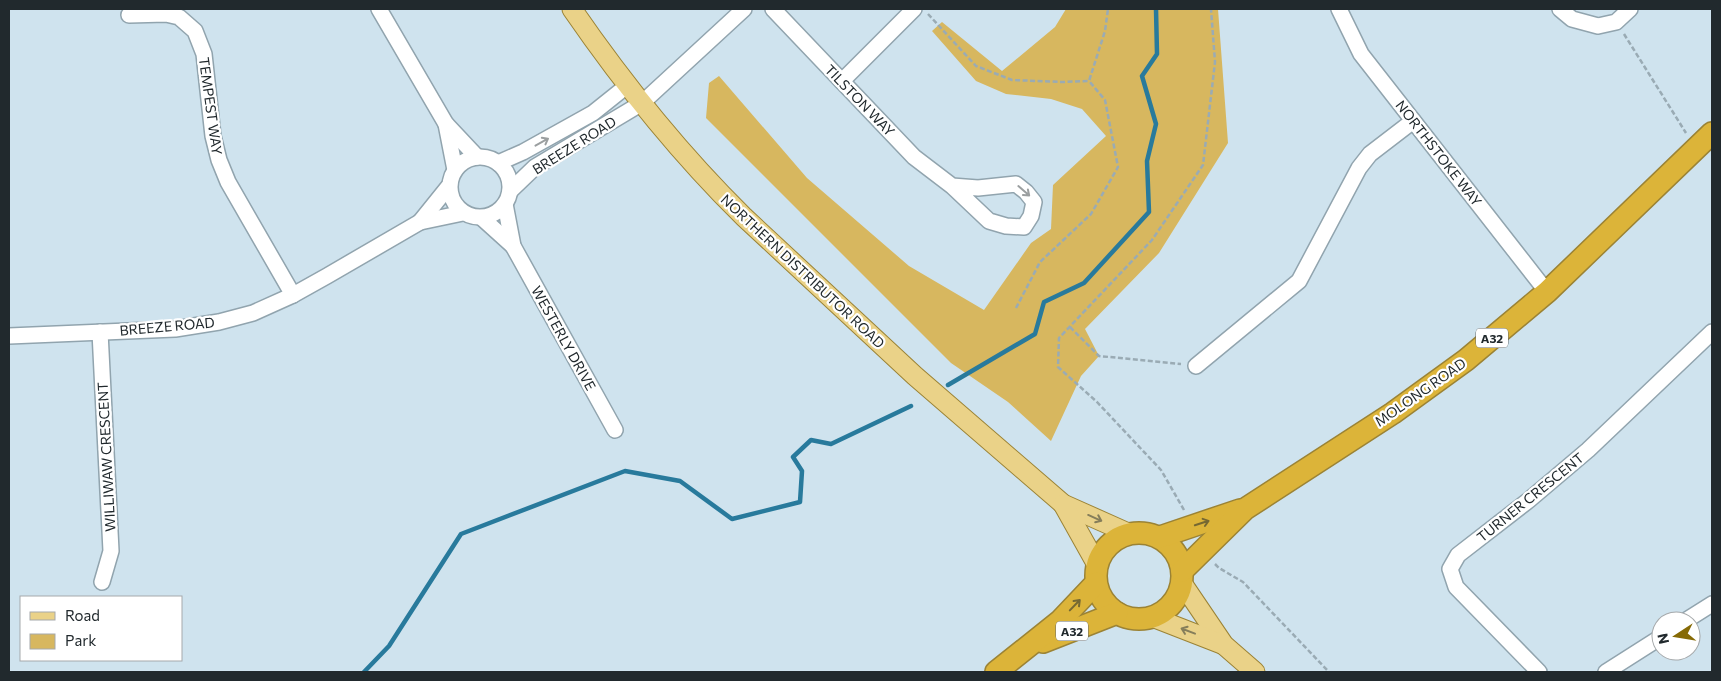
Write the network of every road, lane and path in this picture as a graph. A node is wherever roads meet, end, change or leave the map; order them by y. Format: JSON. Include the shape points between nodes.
{"nodes":[{"id":1,"x":380,"y":9,"type":"edge"},
{"id":2,"x":572,"y":9,"type":"edge"},
{"id":3,"x":744,"y":9,"type":"edge"},
{"id":4,"x":773,"y":9,"type":"edge"},
{"id":5,"x":914,"y":9,"type":"edge"},
{"id":6,"x":924,"y":9,"type":"edge"},
{"id":7,"x":1108,"y":9,"type":"edge"},
{"id":8,"x":1211,"y":9,"type":"edge"},
{"id":9,"x":1339,"y":9,"type":"edge"},
{"id":10,"x":1560,"y":9,"type":"edge"},
{"id":11,"x":1630,"y":9,"type":"edge"},
{"id":12,"x":128,"y":15,"type":"dead end"},
{"id":13,"x":1616,"y":22,"type":"junction"},
{"id":14,"x":842,"y":81,"type":"junction"},
{"id":15,"x":1090,"y":81,"type":"junction"},
{"id":16,"x":628,"y":85,"type":"junction"},
{"id":17,"x":642,"y":103,"type":"junction"},
{"id":18,"x":1413,"y":121,"type":"junction"},
{"id":19,"x":446,"y":124,"type":"junction"},
{"id":20,"x":1712,"y":133,"type":"edge"},
{"id":21,"x":1696,"y":150,"type":"junction"},
{"id":22,"x":477,"y":157,"type":"junction"},
{"id":23,"x":498,"y":163,"type":"junction"},
{"id":24,"x":455,"y":170,"type":"junction"},
{"id":25,"x":449,"y":186,"type":"junction"},
{"id":26,"x":952,"y":186,"type":"junction"},
{"id":27,"x":508,"y":198,"type":"junction"},
{"id":28,"x":463,"y":212,"type":"junction"},
{"id":29,"x":482,"y":218,"type":"junction"},
{"id":30,"x":420,"y":222,"type":"junction"},
{"id":31,"x":513,"y":246,"type":"junction"},
{"id":32,"x":1547,"y":292,"type":"junction"},
{"id":33,"x":293,"y":295,"type":"junction"},
{"id":34,"x":1016,"y":308,"type":"dead end"},
{"id":35,"x":1070,"y":327,"type":"junction"},
{"id":36,"x":100,"y":332,"type":"junction"},
{"id":37,"x":1712,"y":332,"type":"edge"},
{"id":38,"x":9,"y":336,"type":"edge"},
{"id":39,"x":1196,"y":366,"type":"joint"},
{"id":40,"x":615,"y":430,"type":"dead end"},
{"id":41,"x":1063,"y":504,"type":"junction"},
{"id":42,"x":1245,"y":509,"type":"junction"},
{"id":43,"x":1193,"y":526,"type":"junction"},
{"id":44,"x":1128,"y":533,"type":"junction"},
{"id":45,"x":1160,"y":537,"type":"junction"},
{"id":46,"x":1203,"y":550,"type":"junction"},
{"id":47,"x":1096,"y":573,"type":"junction"},
{"id":48,"x":1182,"y":577,"type":"junction"},
{"id":49,"x":102,"y":582,"type":"dead end"},
{"id":50,"x":1712,"y":604,"type":"edge"},
{"id":51,"x":1701,"y":611,"type":"edge"},
{"id":52,"x":1117,"y":614,"type":"junction"},
{"id":53,"x":1152,"y":617,"type":"junction"},
{"id":54,"x":1651,"y":643,"type":"edge"},
{"id":55,"x":1224,"y":645,"type":"junction"},
{"id":56,"x":1027,"y":649,"type":"junction"},
{"id":57,"x":996,"y":672,"type":"edge"},
{"id":58,"x":1255,"y":672,"type":"edge"},
{"id":59,"x":1330,"y":672,"type":"edge"},
{"id":60,"x":1539,"y":672,"type":"edge"},
{"id":61,"x":1606,"y":672,"type":"edge"}],
"edges":[{"from":1,"to":19,"type":"street"},
{"from":2,"to":16,"type":"main road","name":"NORTHERN DISTRIBUTOR ROAD"},
{"from":3,"to":17,"type":"street"},
{"from":4,"to":14,"type":"street","name":"TILSTON WAY"},
{"from":5,"to":14,"type":"street"},
{"from":6,"to":15,"type":"path","via":[[976,66],[1012,80]]},
{"from":7,"to":15,"type":"path"},
{"from":8,"to":35,"type":"path","via":[[1215,62],[1204,165],[1152,240]]},
{"from":9,"to":18,"type":"street","name":"NORTHSTOKE WAY","via":[[1361,54]]},
{"from":10,"to":13,"type":"street","via":[[1572,19],[1598,26]]},
{"from":11,"to":13,"type":"street"},
{"from":12,"to":33,"type":"street","name":"TEMPEST WAY","via":[[166,14],[179,18],[195,31],[204,54],[218,160]]},
{"from":13,"to":21,"type":"path"},
{"from":14,"to":26,"type":"street","name":"TILSTON WAY","via":[[914,157]]},
{"from":15,"to":34,"type":"path","via":[[1104,100],[1118,167],[1091,214],[1040,262]]},
{"from":16,"to":17,"type":"main road","name":"NORTHERN DISTRIBUTOR ROAD"},
{"from":23,"to":16,"type":"street","name":"BREEZE ROAD","one_way":true,"via":[[594,113]]},
{"from":17,"to":27,"type":"street","name":"BREEZE ROAD","via":[[535,167]]},
{"from":17,"to":41,"type":"main road","name":"NORTHERN DISTRIBUTOR ROAD","via":[[744,217],[915,376]]},
{"from":18,"to":32,"type":"street","name":"NORTHSTOKE WAY"},
{"from":18,"to":39,"type":"street","via":[[1370,154],[1359,168],[1299,281]]},
{"from":19,"to":22,"type":"street"},
{"from":19,"to":24,"type":"street"},
{"from":20,"to":21,"type":"highway","name":"MOLONG ROAD","number":"A32"},
{"from":21,"to":32,"type":"highway","name":"MOLONG ROAD","number":"A32"},
{"from":22,"to":23,"type":"street"},
{"from":22,"to":24,"type":"street","via":[[465,161]]},
{"from":23,"to":27,"type":"street","via":[[510,180]]},
{"from":24,"to":25,"type":"street"},
{"from":25,"to":28,"type":"street","via":[[453,201]]},
{"from":25,"to":30,"type":"street","name":"BREEZE ROAD"},
{"from":26,"to":26,"type":"street","name":"TILSTON WAY","one_way":true,"via":[[978,188],[1016,184],[1034,202],[1032,216],[1024,227],[989,221]]},
{"from":27,"to":29,"type":"street","via":[[499,211]]},
{"from":27,"to":31,"type":"street","name":"WESTERLY DRIVE"},
{"from":28,"to":29,"type":"street"},
{"from":28,"to":30,"type":"street","name":"BREEZE ROAD"},
{"from":29,"to":31,"type":"street","name":"WESTERLY DRIVE"},
{"from":30,"to":33,"type":"street","name":"BREEZE ROAD"},
{"from":31,"to":40,"type":"street","name":"WESTERLY DRIVE"},
{"from":32,"to":42,"type":"highway","name":"MOLONG ROAD","number":"A32","via":[[1466,360],[1393,413]]},
{"from":33,"to":36,"type":"street","name":"BREEZE ROAD","via":[[253,313],[219,322],[175,329]]},
{"from":35,"to":39,"type":"path","via":[[1099,356]]},
{"from":35,"to":43,"type":"path","via":[[1059,338],[1058,367],[1097,402],[1161,470]]},
{"from":36,"to":38,"type":"street","name":"BREEZE ROAD"},
{"from":36,"to":49,"type":"street","name":"WILLIWAW CRESCENT","via":[[111,551]]},
{"from":37,"to":60,"type":"street","name":"TURNER CRESCENT","via":[[1588,450],[1458,555],[1450,569],[1456,587]]},
{"from":41,"to":44,"type":"main road","name":"NORTHERN DISTRIBUTOR ROAD","one_way":true},
{"from":41,"to":47,"type":"main road","name":"NORTHERN DISTRIBUTOR ROAD"},
{"from":43,"to":42,"type":"highway","name":"MOLONG ROAD","number":"A32","one_way":true},
{"from":42,"to":46,"type":"highway","name":"MOLONG ROAD","number":"A32"},
{"from":43,"to":45,"type":"highway","name":"MOLONG ROAD","number":"A32"},
{"from":44,"to":45,"type":"highway","number":"A32","via":[[1146,532]]},
{"from":44,"to":47,"type":"highway","number":"A32","via":[[1108,544]]},
{"from":45,"to":48,"type":"highway","via":[[1174,550]]},
{"from":46,"to":48,"type":"highway","name":"MOLONG ROAD","number":"A32"},
{"from":46,"to":59,"type":"path","via":[[1219,568],[1243,582]]},
{"from":47,"to":52,"type":"highway","via":[[1102,599]]},
{"from":56,"to":47,"type":"highway","number":"A32","one_way":true,"via":[[1060,620]]},
{"from":48,"to":53,"type":"highway","number":"A32","via":[[1176,599]]},
{"from":48,"to":55,"type":"main road"},
{"from":50,"to":51,"type":"street"},
{"from":52,"to":53,"type":"highway","via":[[1136,619]]},
{"from":52,"to":56,"type":"highway","number":"A32"},
{"from":55,"to":53,"type":"main road","one_way":true},
{"from":54,"to":61,"type":"street"},
{"from":55,"to":58,"type":"main road"},
{"from":56,"to":57,"type":"highway","number":"A32"}]}
